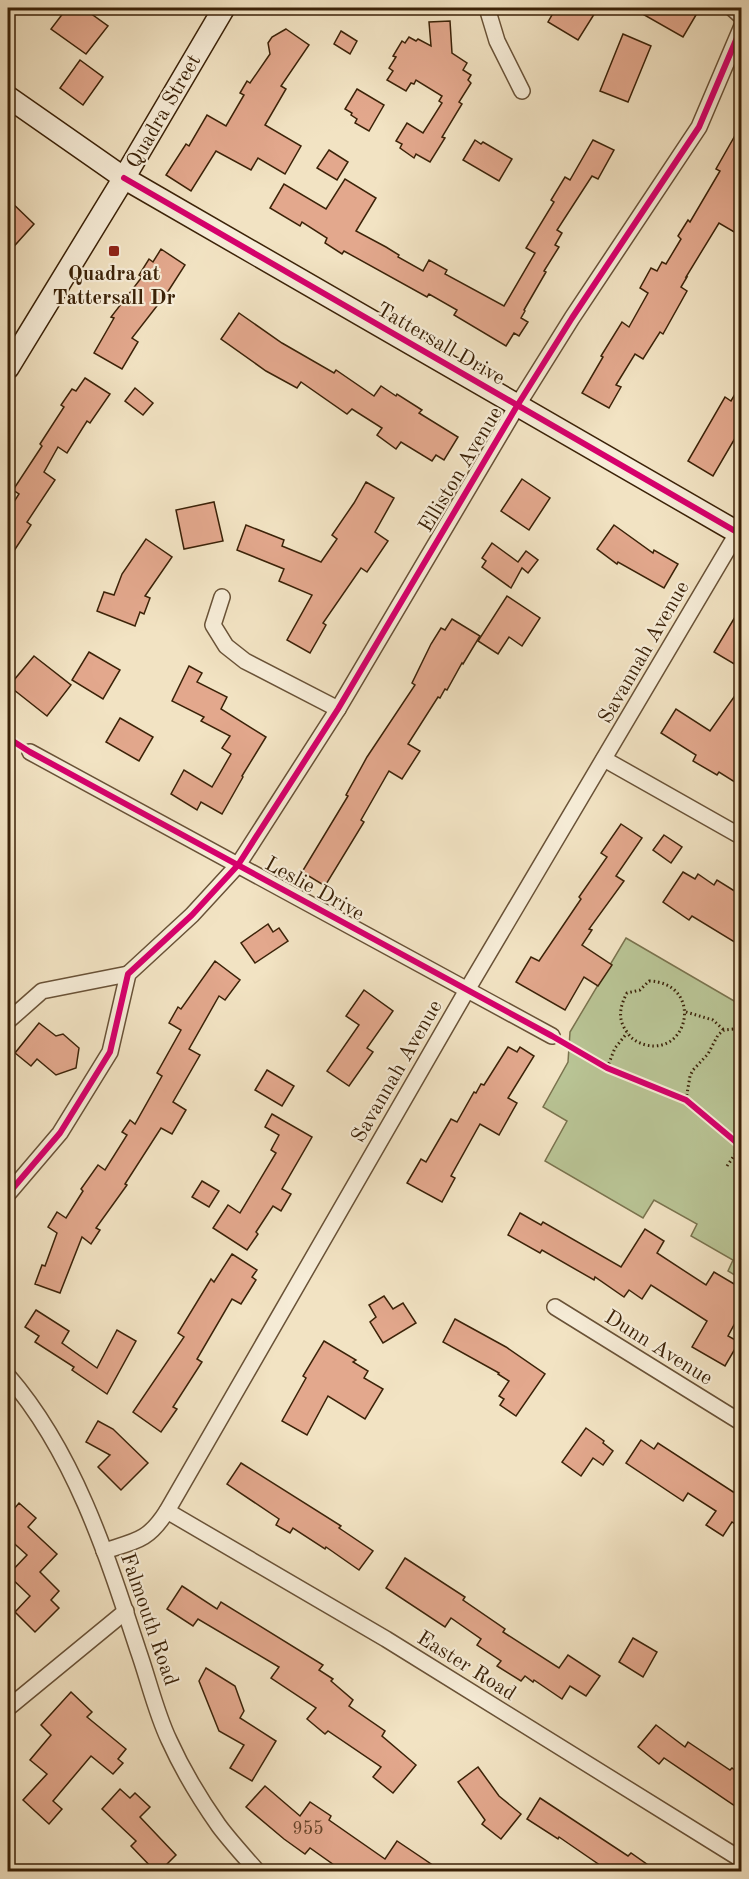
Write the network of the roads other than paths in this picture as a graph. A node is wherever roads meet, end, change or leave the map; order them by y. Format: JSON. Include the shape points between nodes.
{"nodes":[{"id":1,"x":224,"y":8,"type":"edge"},
{"id":2,"x":487,"y":8,"type":"edge"},
{"id":3,"x":732,"y":8,"type":"edge"},
{"id":4,"x":741,"y":17,"type":"edge"},
{"id":5,"x":741,"y":26,"type":"edge"},
{"id":6,"x":522,"y":91,"type":"dead end"},
{"id":7,"x":8,"y":98,"type":"edge"},
{"id":8,"x":124,"y":178,"type":"junction"},
{"id":9,"x":8,"y":368,"type":"edge"},
{"id":10,"x":517,"y":406,"type":"junction"},
{"id":11,"x":740,"y":531,"type":"edge"},
{"id":12,"x":222,"y":597,"type":"dead end"},
{"id":13,"x":338,"y":709,"type":"junction"},
{"id":14,"x":30,"y":752,"type":"dead end"},
{"id":15,"x":604,"y":759,"type":"junction"},
{"id":16,"x":741,"y":837,"type":"edge"},
{"id":17,"x":238,"y":865,"type":"junction"},
{"id":18,"x":129,"y":974,"type":"junction"},
{"id":19,"x":467,"y":990,"type":"junction"},
{"id":20,"x":8,"y":1021,"type":"edge"},
{"id":21,"x":552,"y":1036,"type":"dead end"},
{"id":22,"x":8,"y":1194,"type":"edge"},
{"id":23,"x":555,"y":1307,"type":"dead end"},
{"id":24,"x":8,"y":1376,"type":"edge"},
{"id":25,"x":741,"y":1423,"type":"edge"},
{"id":26,"x":167,"y":1511,"type":"junction"},
{"id":27,"x":104,"y":1551,"type":"junction"},
{"id":28,"x":126,"y":1611,"type":"junction"},
{"id":29,"x":8,"y":1708,"type":"edge"},
{"id":30,"x":741,"y":1860,"type":"edge"},
{"id":31,"x":258,"y":1872,"type":"edge"}],
"edges":[{"from":1,"to":8,"type":"main road","name":"Quadra Street"},
{"from":2,"to":6,"type":"street","via":[[497,40]]},
{"from":3,"to":4,"type":"street"},
{"from":5,"to":10,"type":"street","name":"Elliston Avenue","via":[[699,127]]},
{"from":7,"to":8,"type":"main road","name":"Tattersall Drive"},
{"from":8,"to":9,"type":"main road","name":"Quadra Street"},
{"from":8,"to":10,"type":"main road","name":"Tattersall Drive"},
{"from":10,"to":11,"type":"main road","name":"Tattersall Drive"},
{"from":10,"to":13,"type":"street","name":"Elliston Avenue"},
{"from":11,"to":15,"type":"street","name":"Savannah Avenue"},
{"from":12,"to":13,"type":"street","via":[[213,625],[226,646],[245,661]]},
{"from":13,"to":17,"type":"street","name":"Elliston Avenue"},
{"from":14,"to":17,"type":"street","name":"Leslie Drive"},
{"from":15,"to":16,"type":"street"},
{"from":15,"to":19,"type":"street","name":"Savannah Avenue"},
{"from":17,"to":18,"type":"street","name":"Elliston Avenue"},
{"from":17,"to":19,"type":"street","name":"Leslie Drive"},
{"from":18,"to":20,"type":"street","via":[[42,991]]},
{"from":18,"to":22,"type":"street","via":[[110,1052],[60,1133]]},
{"from":19,"to":21,"type":"street","name":"Leslie Drive"},
{"from":19,"to":26,"type":"street","name":"Savannah Avenue"},
{"from":23,"to":25,"type":"street","name":"Dunn Avenue"},
{"from":24,"to":27,"type":"street","name":"Falmouth Road","via":[[49,1431]]},
{"from":26,"to":27,"type":"street","name":"Savannah Avenue","via":[[150,1534]]},
{"from":26,"to":30,"type":"street","name":"Easter Road","via":[[386,1639]]},
{"from":27,"to":28,"type":"street","name":"Falmouth Road"},
{"from":28,"to":29,"type":"street"},
{"from":28,"to":31,"type":"street","name":"Falmouth Road","via":[[168,1738],[193,1788],[220,1828]]}]}
